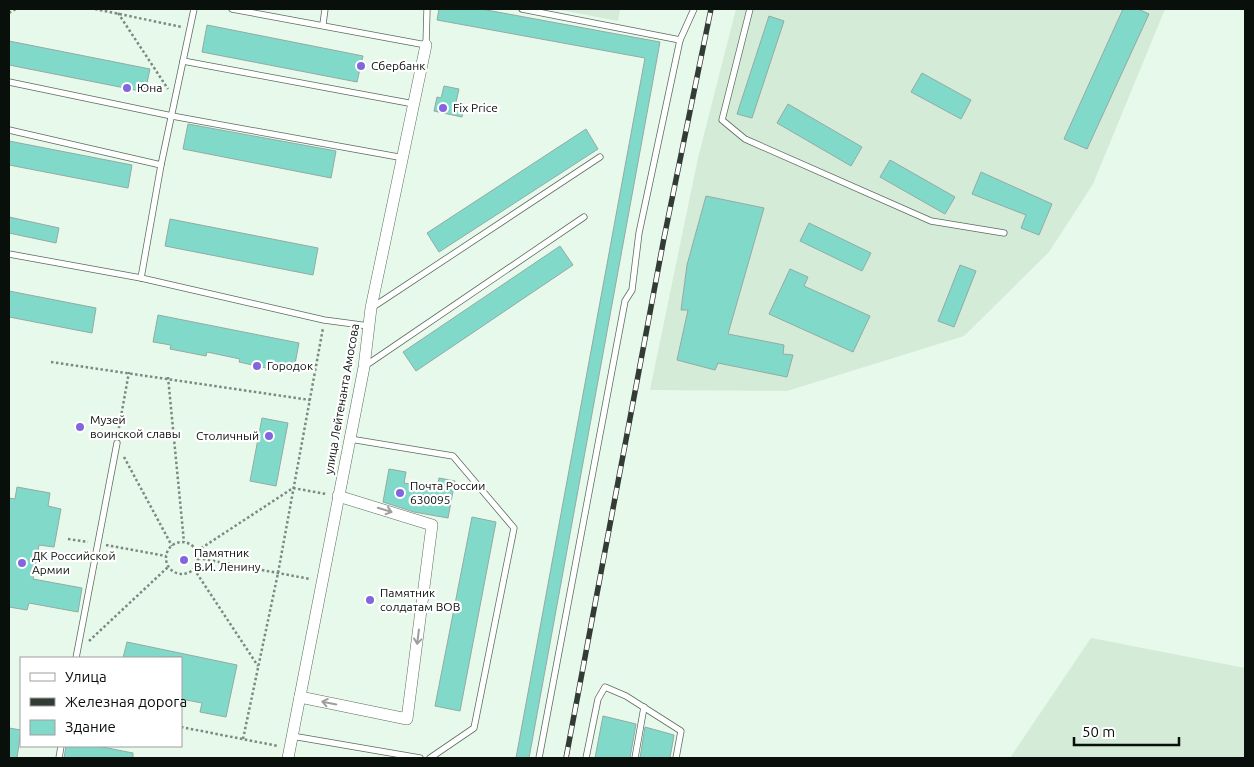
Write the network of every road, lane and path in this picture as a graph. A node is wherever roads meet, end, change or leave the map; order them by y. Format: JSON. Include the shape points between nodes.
{"nodes":[{"id":1,"x":16,"y":9,"type":"edge"},
{"id":2,"x":95,"y":9,"type":"edge"},
{"id":3,"x":194,"y":9,"type":"edge"},
{"id":4,"x":232,"y":9,"type":"edge"},
{"id":5,"x":326,"y":9,"type":"edge"},
{"id":6,"x":427,"y":9,"type":"edge"},
{"id":7,"x":522,"y":9,"type":"edge"},
{"id":8,"x":694,"y":9,"type":"edge"},
{"id":9,"x":750,"y":9,"type":"edge"},
{"id":10,"x":9,"y":13,"type":"edge"},
{"id":11,"x":118,"y":13,"type":"junction"},
{"id":12,"x":323,"y":24,"type":"junction"},
{"id":13,"x":190,"y":29,"type":"junction"},
{"id":14,"x":680,"y":40,"type":"junction"},
{"id":15,"x":426,"y":45,"type":"junction"},
{"id":16,"x":184,"y":60,"type":"junction"},
{"id":17,"x":9,"y":82,"type":"edge"},
{"id":18,"x":176,"y":100,"type":"junction"},
{"id":19,"x":414,"y":104,"type":"junction"},
{"id":20,"x":172,"y":116,"type":"junction"},
{"id":21,"x":9,"y":130,"type":"edge"},
{"id":22,"x":600,"y":157,"type":"dead end"},
{"id":23,"x":404,"y":158,"type":"junction"},
{"id":24,"x":161,"y":164,"type":"junction"},
{"id":25,"x":584,"y":217,"type":"dead end"},
{"id":26,"x":1004,"y":234,"type":"dead end"},
{"id":27,"x":9,"y":254,"type":"edge"},
{"id":28,"x":141,"y":278,"type":"junction"},
{"id":29,"x":371,"y":308,"type":"junction"},
{"id":30,"x":324,"y":320,"type":"junction"},
{"id":31,"x":368,"y":326,"type":"junction"},
{"id":32,"x":51,"y":362,"type":"dead end"},
{"id":33,"x":364,"y":367,"type":"junction"},
{"id":34,"x":129,"y":372,"type":"junction"},
{"id":35,"x":168,"y":377,"type":"junction"},
{"id":36,"x":310,"y":400,"type":"junction"},
{"id":37,"x":350,"y":439,"type":"junction"},
{"id":38,"x":117,"y":443,"type":"junction"},
{"id":39,"x":293,"y":488,"type":"junction"},
{"id":40,"x":338,"y":496,"type":"junction"},
{"id":41,"x":68,"y":538,"type":"dead end"},
{"id":42,"x":184,"y":542,"type":"junction"},
{"id":43,"x":97,"y":544,"type":"junction"},
{"id":44,"x":172,"y":546,"type":"junction"},
{"id":45,"x":197,"y":551,"type":"junction"},
{"id":46,"x":166,"y":556,"type":"junction"},
{"id":47,"x":198,"y":558,"type":"junction"},
{"id":48,"x":168,"y":567,"type":"junction"},
{"id":49,"x":194,"y":569,"type":"junction"},
{"id":50,"x":278,"y":573,"type":"junction"},
{"id":51,"x":322,"y":582,"type":"junction"},
{"id":52,"x":78,"y":651,"type":"junction"},
{"id":53,"x":76,"y":657,"type":"edge"},
{"id":54,"x":258,"y":666,"type":"junction"},
{"id":55,"x":300,"y":697,"type":"junction"},
{"id":56,"x":644,"y":708,"type":"junction"},
{"id":57,"x":182,"y":727,"type":"edge"},
{"id":58,"x":292,"y":736,"type":"junction"},
{"id":59,"x":243,"y":739,"type":"junction"},
{"id":60,"x":289,"y":753,"type":"edge"},
{"id":61,"x":420,"y":758,"type":"edge"},
{"id":62,"x":430,"y":758,"type":"edge"},
{"id":63,"x":539,"y":758,"type":"edge"},
{"id":64,"x":586,"y":758,"type":"edge"},
{"id":65,"x":635,"y":758,"type":"edge"},
{"id":66,"x":676,"y":758,"type":"edge"}],
"edges":[{"from":1,"to":10,"type":"path"},
{"from":2,"to":11,"type":"path"},
{"from":3,"to":13,"type":"lane"},
{"from":4,"to":12,"type":"lane"},
{"from":5,"to":12,"type":"lane"},
{"from":6,"to":15,"type":"lane"},
{"from":7,"to":14,"type":"lane"},
{"from":8,"to":14,"type":"lane"},
{"from":9,"to":26,"type":"lane","via":[[722,120],[745,139],[931,221]]},
{"from":11,"to":13,"type":"path"},
{"from":11,"to":18,"type":"path"},
{"from":12,"to":15,"type":"lane"},
{"from":13,"to":16,"type":"lane"},
{"from":14,"to":63,"type":"lane","via":[[639,233],[632,290],[625,301]]},
{"from":15,"to":19,"type":"street","name":"улица Лейтенанта Амосова"},
{"from":16,"to":18,"type":"lane"},
{"from":16,"to":19,"type":"lane"},
{"from":17,"to":20,"type":"lane"},
{"from":18,"to":20,"type":"lane"},
{"from":19,"to":23,"type":"street","name":"улица Лейтенанта Амосова"},
{"from":20,"to":23,"type":"lane"},
{"from":20,"to":24,"type":"lane"},
{"from":21,"to":24,"type":"lane"},
{"from":22,"to":29,"type":"lane"},
{"from":23,"to":29,"type":"street","name":"улица Лейтенанта Амосова"},
{"from":24,"to":28,"type":"lane"},
{"from":25,"to":33,"type":"lane"},
{"from":27,"to":28,"type":"lane"},
{"from":28,"to":30,"type":"lane"},
{"from":29,"to":31,"type":"street","name":"улица Лейтенанта Амосова"},
{"from":30,"to":31,"type":"lane"},
{"from":30,"to":36,"type":"path"},
{"from":31,"to":33,"type":"street","name":"улица Лейтенанта Амосова"},
{"from":32,"to":34,"type":"path"},
{"from":33,"to":37,"type":"street","name":"улица Лейтенанта Амосова"},
{"from":34,"to":35,"type":"path"},
{"from":34,"to":38,"type":"path"},
{"from":35,"to":36,"type":"path"},
{"from":35,"to":42,"type":"path"},
{"from":36,"to":39,"type":"path"},
{"from":37,"to":40,"type":"street","name":"улица Лейтенанта Амосова"},
{"from":37,"to":62,"type":"lane","via":[[452,456],[514,528],[474,728]]},
{"from":38,"to":43,"type":"lane"},
{"from":38,"to":44,"type":"path"},
{"from":39,"to":40,"type":"path"},
{"from":39,"to":45,"type":"path"},
{"from":39,"to":50,"type":"path"},
{"from":40,"to":51,"type":"street","name":"улица Лейтенанта Амосова"},
{"from":40,"to":55,"type":"street","one_way":true,"via":[[432,525],[407,719]]},
{"from":41,"to":43,"type":"path"},
{"from":42,"to":44,"type":"path"},
{"from":42,"to":45,"type":"path"},
{"from":43,"to":46,"type":"path"},
{"from":43,"to":52,"type":"lane"},
{"from":44,"to":46,"type":"path"},
{"from":45,"to":47,"type":"path"},
{"from":46,"to":48,"type":"path"},
{"from":47,"to":49,"type":"path"},
{"from":47,"to":50,"type":"path"},
{"from":48,"to":49,"type":"path","via":[[181,574]]},
{"from":48,"to":52,"type":"path"},
{"from":49,"to":54,"type":"path"},
{"from":50,"to":51,"type":"path"},
{"from":50,"to":54,"type":"path"},
{"from":51,"to":55,"type":"street","name":"улица Лейтенанта Амосова"},
{"from":52,"to":53,"type":"lane"},
{"from":54,"to":59,"type":"path"},
{"from":55,"to":58,"type":"street","name":"улица Лейтенанта Амосова"},
{"from":56,"to":64,"type":"lane","via":[[605,687],[598,699]]},
{"from":56,"to":65,"type":"lane"},
{"from":56,"to":66,"type":"lane","via":[[682,731]]},
{"from":57,"to":59,"type":"path"},
{"from":58,"to":60,"type":"street","name":"улица Лейтенанта Амосова"},
{"from":58,"to":61,"type":"lane"},
{"from":59,"to":60,"type":"path"}]}
